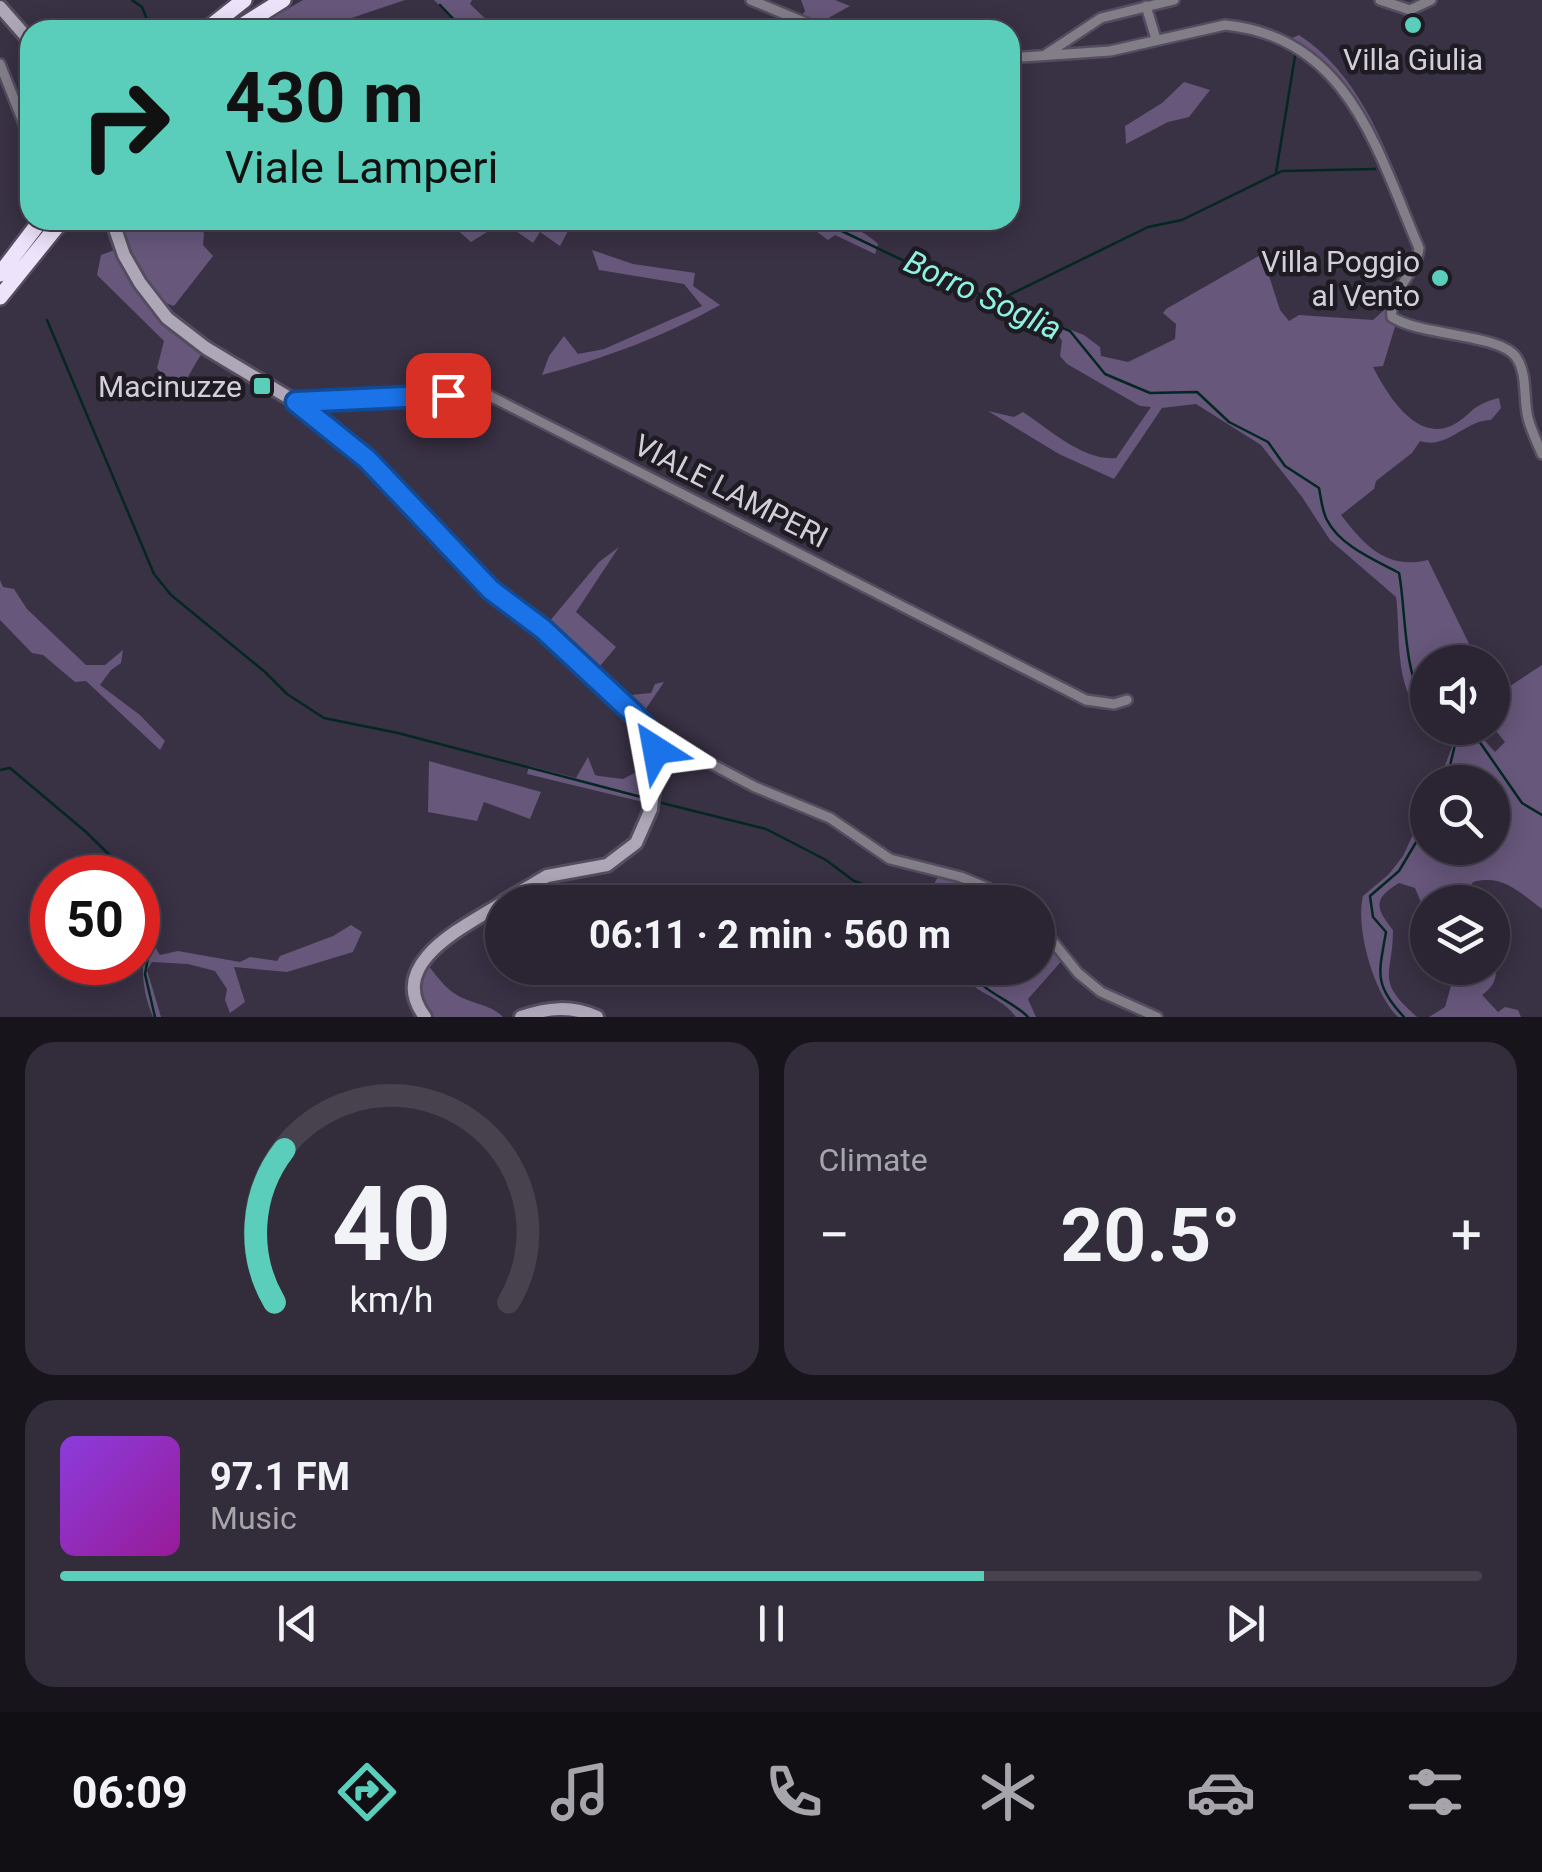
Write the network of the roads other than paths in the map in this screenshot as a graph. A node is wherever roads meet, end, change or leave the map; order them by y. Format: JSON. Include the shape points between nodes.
{"nodes":[{"id":1,"x":244,"y":0,"type":"edge"},
{"id":2,"x":283,"y":0,"type":"edge"},
{"id":3,"x":750,"y":0,"type":"edge"},
{"id":4,"x":1174,"y":0,"type":"edge"},
{"id":5,"x":1380,"y":0,"type":"edge"},
{"id":6,"x":1431,"y":0,"type":"edge"},
{"id":7,"x":1146,"y":6,"type":"junction"},
{"id":8,"x":0,"y":7,"type":"edge"},
{"id":9,"x":219,"y":20,"type":"edge"},
{"id":10,"x":252,"y":20,"type":"edge"},
{"id":11,"x":799,"y":20,"type":"edge"},
{"id":12,"x":20,"y":29,"type":"edge"},
{"id":13,"x":1156,"y":39,"type":"junction"},
{"id":14,"x":1043,"y":56,"type":"junction"},
{"id":15,"x":1020,"y":57,"type":"edge"},
{"id":16,"x":0,"y":64,"type":"edge"},
{"id":17,"x":20,"y":114,"type":"edge"},
{"id":18,"x":33,"y":230,"type":"edge"},
{"id":19,"x":54,"y":230,"type":"edge"},
{"id":20,"x":116,"y":230,"type":"edge"},
{"id":21,"x":0,"y":274,"type":"edge"},
{"id":22,"x":0,"y":297,"type":"edge"},
{"id":23,"x":296,"y":402,"type":"junction"},
{"id":24,"x":1542,"y":454,"type":"edge"},
{"id":25,"x":1126,"y":700,"type":"dead end"},
{"id":26,"x":652,"y":738,"type":"junction"},
{"id":27,"x":533,"y":885,"type":"edge"},
{"id":28,"x":980,"y":885,"type":"edge"},
{"id":29,"x":485,"y":914,"type":"edge"},
{"id":30,"x":1055,"y":944,"type":"edge"},
{"id":31,"x":425,"y":1017,"type":"edge"},
{"id":32,"x":521,"y":1017,"type":"edge"},
{"id":33,"x":597,"y":1017,"type":"edge"},
{"id":34,"x":1157,"y":1017,"type":"edge"}],
"edges":[{"from":1,"to":9,"type":"highway"},
{"from":2,"to":10,"type":"highway"},
{"from":3,"to":11,"type":"street"},
{"from":4,"to":7,"type":"street"},
{"from":5,"to":6,"type":"street","via":[[1410,10]]},
{"from":7,"to":13,"type":"street"},
{"from":7,"to":14,"type":"street","via":[[1101,18]]},
{"from":8,"to":12,"type":"main road"},
{"from":13,"to":14,"type":"street"},
{"from":13,"to":24,"type":"street","via":[[1240,26],[1302,50],[1334,78],[1362,117],[1419,248],[1392,303],[1392,317],[1514,353]]},
{"from":14,"to":15,"type":"street"},
{"from":16,"to":17,"type":"street"},
{"from":18,"to":21,"type":"highway"},
{"from":19,"to":22,"type":"highway"},
{"from":20,"to":23,"type":"main road","via":[[132,269],[166,318]]},
{"from":23,"to":25,"type":"street","name":"VIALE LAMPERI","via":[[486,394],[1086,700]]},
{"from":23,"to":26,"type":"main road","via":[[367,459],[491,590],[543,629]]},
{"from":26,"to":27,"type":"main road","via":[[652,799],[636,842],[594,870],[548,876]]},
{"from":26,"to":28,"type":"street","via":[[830,818],[890,859]]},
{"from":29,"to":31,"type":"main road","via":[[440,942],[422,962],[414,986]]},
{"from":30,"to":34,"type":"street","via":[[1100,992]]},
{"from":32,"to":33,"type":"main road","via":[[569,1008]]}]}
